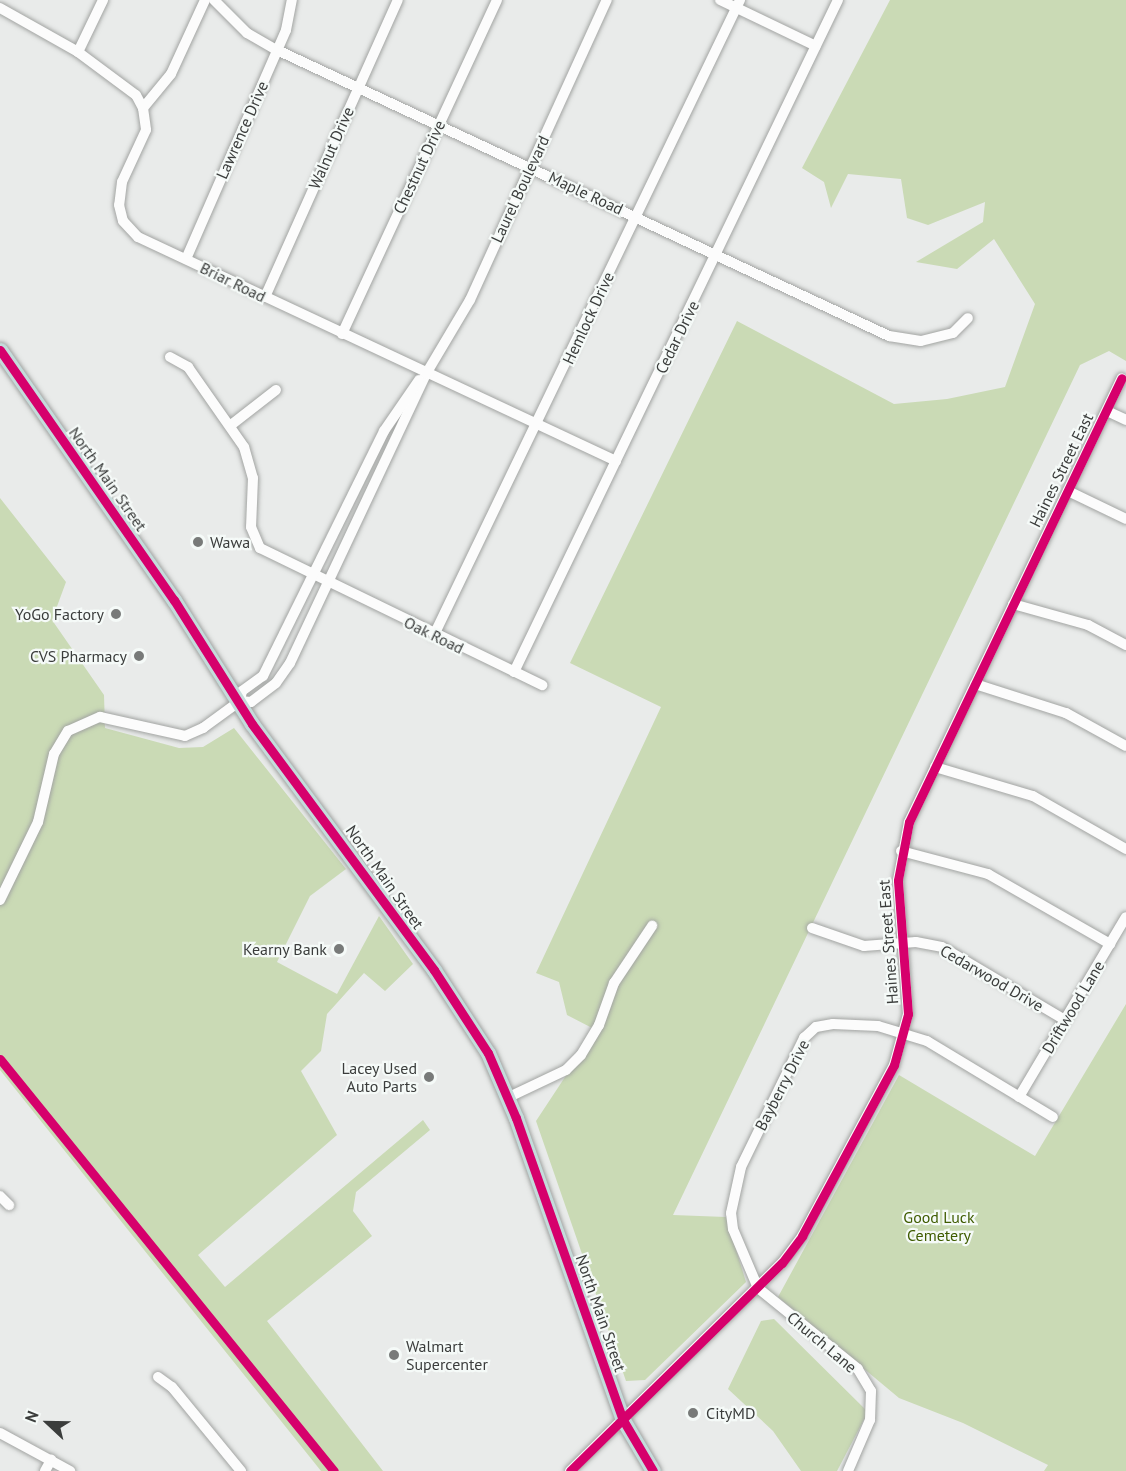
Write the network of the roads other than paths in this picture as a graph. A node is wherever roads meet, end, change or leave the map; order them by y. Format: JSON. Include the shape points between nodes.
{"nodes":[{"id":1,"x":103,"y":0,"type":"edge"},
{"id":2,"x":205,"y":0,"type":"edge"},
{"id":3,"x":214,"y":0,"type":"edge"},
{"id":4,"x":292,"y":0,"type":"edge"},
{"id":5,"x":398,"y":0,"type":"edge"},
{"id":6,"x":497,"y":0,"type":"edge"},
{"id":7,"x":608,"y":0,"type":"edge"},
{"id":8,"x":720,"y":0,"type":"edge"},
{"id":9,"x":838,"y":0,"type":"edge"},
{"id":10,"x":738,"y":4,"type":"edge"},
{"id":11,"x":0,"y":8,"type":"edge"},
{"id":12,"x":816,"y":46,"type":"junction"},
{"id":13,"x":277,"y":50,"type":"junction"},
{"id":14,"x":78,"y":52,"type":"junction"},
{"id":15,"x":358,"y":87,"type":"junction"},
{"id":16,"x":143,"y":108,"type":"junction"},
{"id":17,"x":438,"y":124,"type":"junction"},
{"id":18,"x":530,"y":168,"type":"junction"},
{"id":19,"x":636,"y":216,"type":"junction"},
{"id":20,"x":717,"y":254,"type":"junction"},
{"id":21,"x":186,"y":259,"type":"junction"},
{"id":22,"x":265,"y":297,"type":"junction"},
{"id":23,"x":968,"y":318,"type":"dead end"},
{"id":24,"x":342,"y":334,"type":"junction"},
{"id":25,"x":0,"y":350,"type":"edge"},
{"id":26,"x":170,"y":357,"type":"dead end"},
{"id":27,"x":426,"y":374,"type":"junction"},
{"id":28,"x":1122,"y":378,"type":"dead end"},
{"id":29,"x":276,"y":390,"type":"dead end"},
{"id":30,"x":1107,"y":411,"type":"junction"},
{"id":31,"x":1126,"y":420,"type":"edge"},
{"id":32,"x":231,"y":425,"type":"junction"},
{"id":33,"x":537,"y":425,"type":"junction"},
{"id":34,"x":616,"y":461,"type":"junction"},
{"id":35,"x":1068,"y":490,"type":"junction"},
{"id":36,"x":1126,"y":519,"type":"edge"},
{"id":37,"x":313,"y":576,"type":"junction"},
{"id":38,"x":327,"y":583,"type":"junction"},
{"id":39,"x":1013,"y":604,"type":"junction"},
{"id":40,"x":290,"y":624,"type":"junction"},
{"id":41,"x":303,"y":630,"type":"junction"},
{"id":42,"x":434,"y":636,"type":"junction"},
{"id":43,"x":1126,"y":645,"type":"edge"},
{"id":44,"x":514,"y":672,"type":"junction"},
{"id":45,"x":975,"y":684,"type":"junction"},
{"id":46,"x":542,"y":685,"type":"dead end"},
{"id":47,"x":240,"y":701,"type":"junction"},
{"id":48,"x":1126,"y":746,"type":"edge"},
{"id":49,"x":935,"y":767,"type":"junction"},
{"id":50,"x":1126,"y":849,"type":"edge"},
{"id":51,"x":901,"y":851,"type":"junction"},
{"id":52,"x":0,"y":900,"type":"edge"},
{"id":53,"x":1126,"y":917,"type":"edge"},
{"id":54,"x":652,"y":926,"type":"dead end"},
{"id":55,"x":812,"y":928,"type":"dead end"},
{"id":56,"x":902,"y":944,"type":"junction"},
{"id":57,"x":1110,"y":944,"type":"junction"},
{"id":58,"x":1065,"y":1020,"type":"junction"},
{"id":59,"x":904,"y":1034,"type":"junction"},
{"id":60,"x":508,"y":1097,"type":"junction"},
{"id":61,"x":1019,"y":1097,"type":"junction"},
{"id":62,"x":1053,"y":1117,"type":"dead end"},
{"id":63,"x":0,"y":1196,"type":"edge"},
{"id":64,"x":9,"y":1205,"type":"dead end"},
{"id":65,"x":758,"y":1288,"type":"junction"},
{"id":66,"x":158,"y":1377,"type":"dead end"},
{"id":67,"x":623,"y":1420,"type":"junction"},
{"id":68,"x":0,"y":1432,"type":"edge"},
{"id":69,"x":51,"y":1460,"type":"junction"},
{"id":70,"x":45,"y":1471,"type":"edge"},
{"id":71,"x":70,"y":1471,"type":"edge"},
{"id":72,"x":241,"y":1471,"type":"edge"},
{"id":73,"x":570,"y":1471,"type":"edge"},
{"id":74,"x":653,"y":1471,"type":"edge"},
{"id":75,"x":848,"y":1471,"type":"edge"}],
"edges":[{"from":1,"to":14,"type":"street"},
{"from":2,"to":16,"type":"street","via":[[171,74]]},
{"from":3,"to":13,"type":"street","name":"Maple Road","via":[[247,33]]},
{"from":4,"to":13,"type":"street","name":"Lawrence Drive"},
{"from":5,"to":15,"type":"street","name":"Walnut Drive"},
{"from":6,"to":17,"type":"street","name":"Chestnut Drive"},
{"from":7,"to":18,"type":"street","name":"Laurel Boulevard"},
{"from":8,"to":10,"type":"street"},
{"from":9,"to":12,"type":"street","name":"Cedar Drive"},
{"from":10,"to":12,"type":"street"},
{"from":10,"to":19,"type":"street","name":"Hemlock Drive"},
{"from":11,"to":14,"type":"street"},
{"from":12,"to":20,"type":"street","name":"Cedar Drive"},
{"from":13,"to":15,"type":"street","name":"Maple Road"},
{"from":13,"to":21,"type":"street","name":"Lawrence Drive"},
{"from":14,"to":16,"type":"street","via":[[129,89]]},
{"from":15,"to":17,"type":"street","name":"Maple Road"},
{"from":15,"to":22,"type":"street","name":"Walnut Drive"},
{"from":16,"to":21,"type":"street","name":"Briar Road","via":[[146,130],[122,182],[120,214],[138,237]]},
{"from":17,"to":18,"type":"street","name":"Maple Road"},
{"from":17,"to":24,"type":"street","name":"Chestnut Drive"},
{"from":18,"to":19,"type":"street","name":"Maple Road"},
{"from":18,"to":27,"type":"street","name":"Laurel Boulevard","via":[[465,310]]},
{"from":19,"to":20,"type":"street","name":"Maple Road"},
{"from":19,"to":33,"type":"street","name":"Hemlock Drive"},
{"from":20,"to":23,"type":"street","name":"Maple Road","via":[[903,341],[953,333]]},
{"from":20,"to":34,"type":"street","name":"Cedar Drive"},
{"from":21,"to":22,"type":"street","name":"Briar Road"},
{"from":22,"to":24,"type":"street","name":"Briar Road"},
{"from":24,"to":27,"type":"street","name":"Briar Road"},
{"from":25,"to":47,"type":"highway","name":"North Main Street"},
{"from":26,"to":32,"type":"street","name":"Oak Road","via":[[188,367]]},
{"from":27,"to":33,"type":"street","name":"Briar Road"},
{"from":27,"to":37,"type":"street","name":"Laurel Boulevard","via":[[391,418]]},
{"from":27,"to":38,"type":"street","name":"Laurel Boulevard"},
{"from":28,"to":30,"type":"street","name":"Haines Street East"},
{"from":29,"to":32,"type":"street"},
{"from":30,"to":31,"type":"street"},
{"from":30,"to":35,"type":"street","name":"Haines Street East"},
{"from":32,"to":37,"type":"street","name":"Oak Road","via":[[251,461],[249,515],[257,542],[272,556]]},
{"from":33,"to":34,"type":"street","name":"Briar Road"},
{"from":33,"to":42,"type":"street","name":"Hemlock Drive"},
{"from":34,"to":44,"type":"street","name":"Cedar Drive"},
{"from":35,"to":36,"type":"street"},
{"from":35,"to":39,"type":"street","name":"Haines Street East"},
{"from":37,"to":38,"type":"street","name":"Oak Road"},
{"from":37,"to":40,"type":"street","name":"Laurel Boulevard"},
{"from":38,"to":41,"type":"street","name":"Laurel Boulevard"},
{"from":38,"to":42,"type":"street","name":"Oak Road"},
{"from":39,"to":43,"type":"street","via":[[1088,625]]},
{"from":39,"to":45,"type":"street","name":"Haines Street East"},
{"from":40,"to":41,"type":"street"},
{"from":40,"to":47,"type":"street","name":"Laurel Boulevard","via":[[268,668],[242,691]]},
{"from":41,"to":47,"type":"street","name":"Laurel Boulevard","via":[[276,683],[251,702]]},
{"from":42,"to":44,"type":"street","name":"Oak Road"},
{"from":44,"to":46,"type":"street","name":"Oak Road"},
{"from":45,"to":48,"type":"street","via":[[1066,713]]},
{"from":45,"to":49,"type":"street","name":"Haines Street East"},
{"from":47,"to":52,"type":"street","name":"Laurel Boulevard","via":[[185,736],[100,717],[68,730],[54,754],[38,822]]},
{"from":47,"to":60,"type":"highway","name":"North Main Street","via":[[259,733],[434,970],[488,1053]]},
{"from":49,"to":50,"type":"street","via":[[1033,796]]},
{"from":49,"to":51,"type":"street","name":"Haines Street East"},
{"from":51,"to":56,"type":"street","name":"Haines Street East","via":[[898,880]]},
{"from":51,"to":57,"type":"street","via":[[988,874]]},
{"from":53,"to":57,"type":"street","name":"Driftwood Lane"},
{"from":54,"to":60,"type":"street","via":[[614,982],[599,1025],[581,1055],[566,1070]]},
{"from":55,"to":56,"type":"street","name":"Cedarwood Drive","via":[[864,946]]},
{"from":56,"to":58,"type":"street","name":"Cedarwood Drive","via":[[942,947]]},
{"from":56,"to":59,"type":"street","name":"Haines Street East","via":[[908,992]]},
{"from":57,"to":58,"type":"street","name":"Driftwood Lane"},
{"from":58,"to":61,"type":"street","name":"Driftwood Lane"},
{"from":59,"to":61,"type":"street","name":"Bayberry Drive","via":[[927,1041]]},
{"from":59,"to":65,"type":"street","name":"Haines Street East","via":[[894,1065],[802,1236]]},
{"from":59,"to":65,"type":"street","name":"Bayberry Drive","via":[[878,1026],[833,1024],[816,1028],[804,1038],[741,1167],[732,1198],[733,1229]]},
{"from":60,"to":67,"type":"highway","name":"North Main Street"},
{"from":61,"to":62,"type":"street","name":"Bayberry Drive"},
{"from":63,"to":64,"type":"street"},
{"from":65,"to":67,"type":"street","name":"Haines Street East"},
{"from":65,"to":75,"type":"street","name":"Church Lane","via":[[858,1369],[871,1390],[870,1420]]},
{"from":66,"to":72,"type":"street","via":[[172,1387]]},
{"from":67,"to":73,"type":"street","name":"Haines Street East"},
{"from":67,"to":74,"type":"highway","name":"North Main Street"},
{"from":68,"to":69,"type":"street"},
{"from":69,"to":70,"type":"street"},
{"from":69,"to":71,"type":"street"}]}
